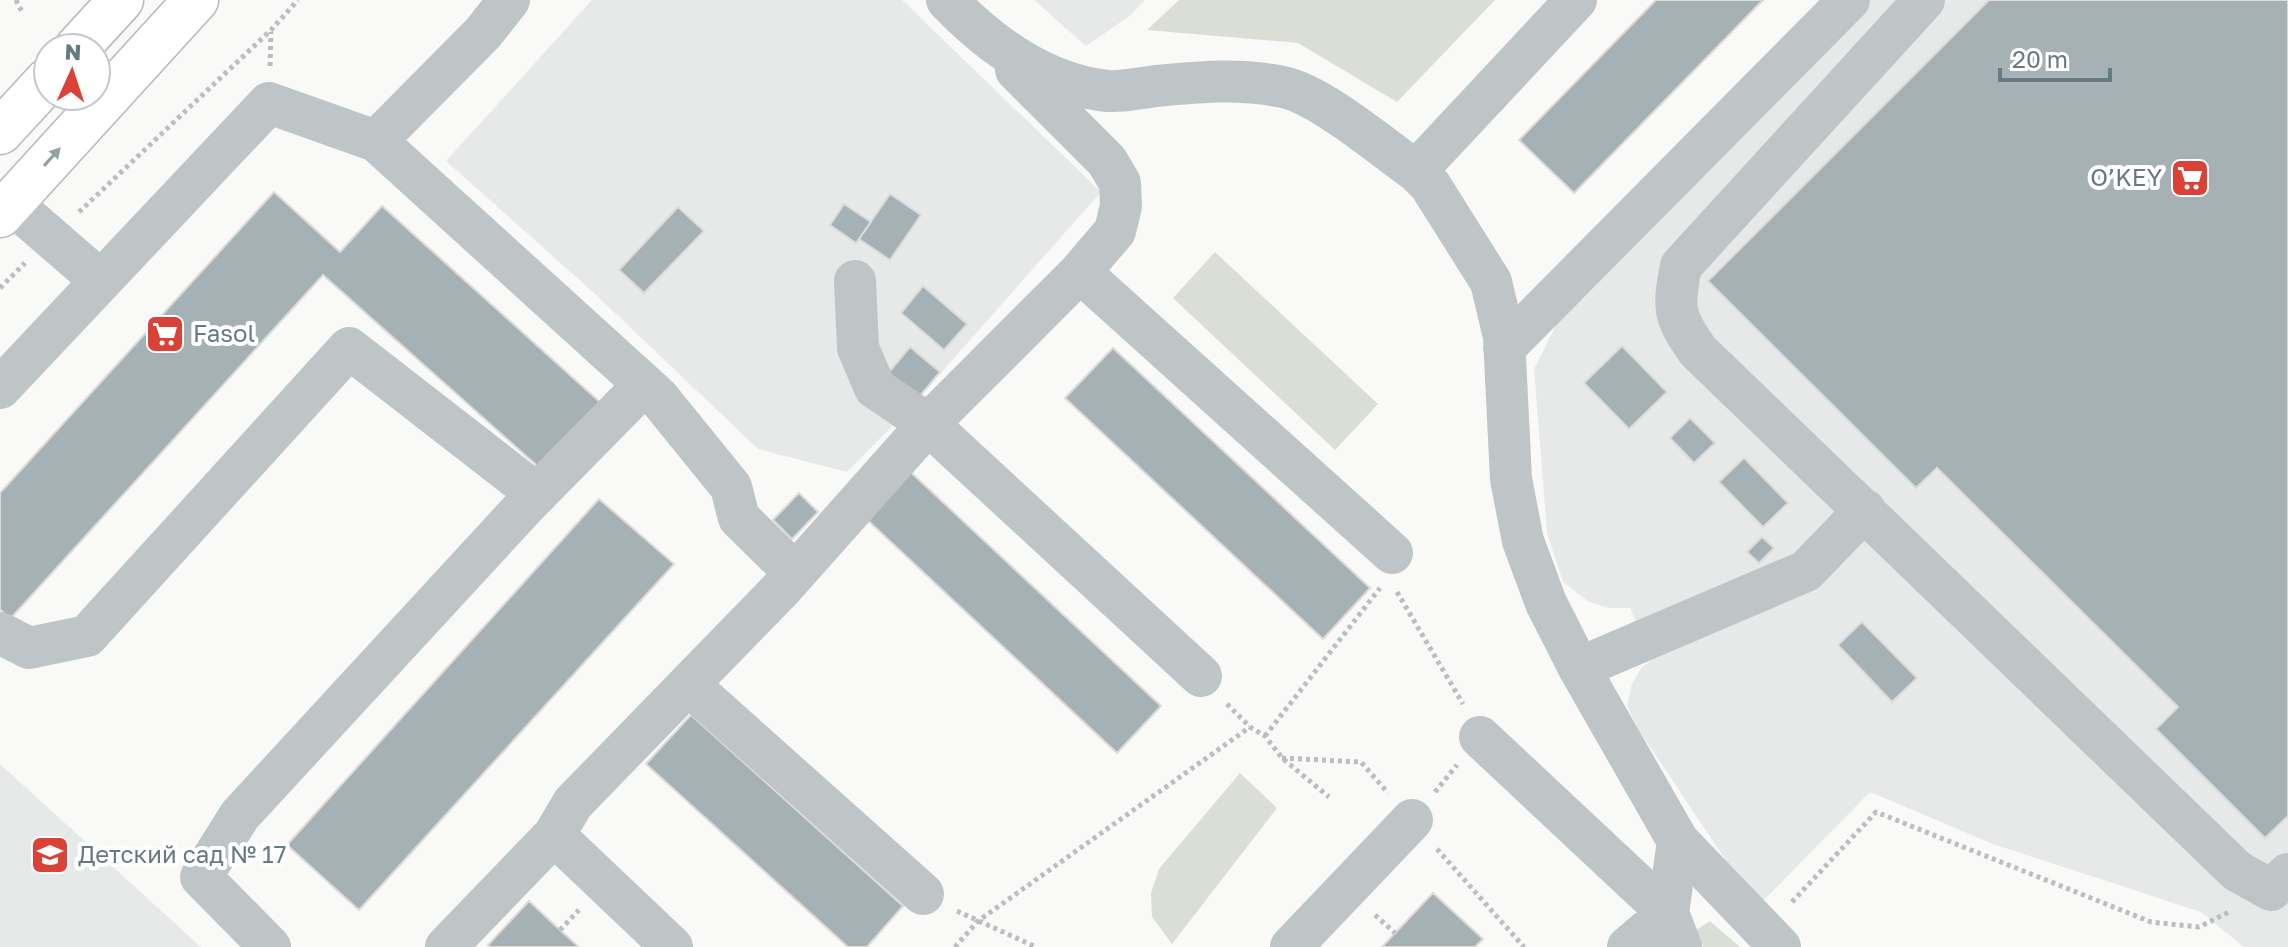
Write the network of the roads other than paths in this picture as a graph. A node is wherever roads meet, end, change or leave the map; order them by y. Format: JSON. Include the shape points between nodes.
{"nodes":[{"id":1,"x":121,"y":0,"type":"edge"},
{"id":2,"x":196,"y":0,"type":"edge"},
{"id":3,"x":509,"y":0,"type":"edge"},
{"id":4,"x":1576,"y":0,"type":"edge"},
{"id":5,"x":1849,"y":0,"type":"edge"},
{"id":6,"x":1924,"y":0,"type":"edge"},
{"id":7,"x":957,"y":10,"type":"edge"},
{"id":8,"x":92,"y":32,"type":"edge"},
{"id":9,"x":32,"y":97,"type":"edge"},
{"id":10,"x":0,"y":132,"type":"edge"},
{"id":11,"x":376,"y":141,"type":"junction"},
{"id":12,"x":1416,"y":171,"type":"junction"},
{"id":13,"x":5,"y":209,"type":"edge"},
{"id":14,"x":1080,"y":272,"type":"junction"},
{"id":15,"x":101,"y":281,"type":"junction"},
{"id":16,"x":855,"y":281,"type":"dead end"},
{"id":17,"x":1504,"y":348,"type":"junction"},
{"id":18,"x":644,"y":385,"type":"junction"},
{"id":19,"x":0,"y":388,"type":"edge"},
{"id":20,"x":928,"y":424,"type":"junction"},
{"id":21,"x":537,"y":494,"type":"junction"},
{"id":22,"x":1865,"y":510,"type":"junction"},
{"id":23,"x":1390,"y":565,"type":"road end"},
{"id":24,"x":795,"y":573,"type":"junction"},
{"id":25,"x":0,"y":633,"type":"edge"},
{"id":26,"x":1579,"y":668,"type":"junction"},
{"id":27,"x":1201,"y":676,"type":"road end"},
{"id":28,"x":689,"y":685,"type":"junction"},
{"id":29,"x":1480,"y":737,"type":"road end"},
{"id":30,"x":1412,"y":820,"type":"road end"},
{"id":31,"x":554,"y":835,"type":"junction"},
{"id":32,"x":1678,"y":841,"type":"junction"},
{"id":33,"x":2282,"y":887,"type":"edge"},
{"id":34,"x":923,"y":894,"type":"road end"},
{"id":35,"x":1675,"y":930,"type":"edge"},
{"id":36,"x":1772,"y":940,"type":"edge"},
{"id":37,"x":270,"y":947,"type":"edge"},
{"id":38,"x":446,"y":947,"type":"edge"},
{"id":39,"x":672,"y":947,"type":"edge"},
{"id":40,"x":1291,"y":947,"type":"edge"},
{"id":41,"x":1628,"y":947,"type":"edge"}],
"edges":[{"from":1,"to":8,"type":"main road"},
{"from":13,"to":2,"type":"main road","one_way":true},
{"from":3,"to":11,"type":"street"},
{"from":4,"to":12,"type":"street"},
{"from":5,"to":17,"type":"street"},
{"from":6,"to":22,"type":"street","via":[[1690,255],[1681,266],[1675,298],[1680,325],[1698,351]]},
{"from":7,"to":12,"type":"street","via":[[1026,64],[1064,82],[1109,91],[1223,79],[1309,95]]},
{"from":7,"to":14,"type":"street","via":[[1107,161],[1120,183],[1115,231]]},
{"from":9,"to":10,"type":"main road"},
{"from":11,"to":15,"type":"street","via":[[269,103]]},
{"from":11,"to":18,"type":"street"},
{"from":12,"to":17,"type":"street","via":[[1491,282]]},
{"from":13,"to":15,"type":"street","via":[[51,238]]},
{"from":14,"to":20,"type":"street"},
{"from":14,"to":23,"type":"street"},
{"from":15,"to":19,"type":"street"},
{"from":16,"to":20,"type":"street","via":[[858,348],[875,388]]},
{"from":17,"to":26,"type":"street","via":[[1511,479],[1523,541]]},
{"from":18,"to":21,"type":"street"},
{"from":18,"to":24,"type":"street","via":[[731,487],[739,518]]},
{"from":20,"to":24,"type":"street"},
{"from":20,"to":27,"type":"street"},
{"from":21,"to":25,"type":"street","via":[[349,348],[87,636],[29,648]]},
{"from":21,"to":37,"type":"street","via":[[240,815],[201,877]]},
{"from":22,"to":26,"type":"street","via":[[1806,571]]},
{"from":22,"to":33,"type":"street","via":[[2237,871]]},
{"from":24,"to":28,"type":"street"},
{"from":26,"to":32,"type":"street"},
{"from":28,"to":31,"type":"street","via":[[573,803]]},
{"from":28,"to":34,"type":"street"},
{"from":29,"to":35,"type":"street"},
{"from":30,"to":40,"type":"street"},
{"from":31,"to":38,"type":"street"},
{"from":31,"to":39,"type":"street"},
{"from":32,"to":35,"type":"street"},
{"from":32,"to":36,"type":"street"},
{"from":35,"to":41,"type":"street"}]}
